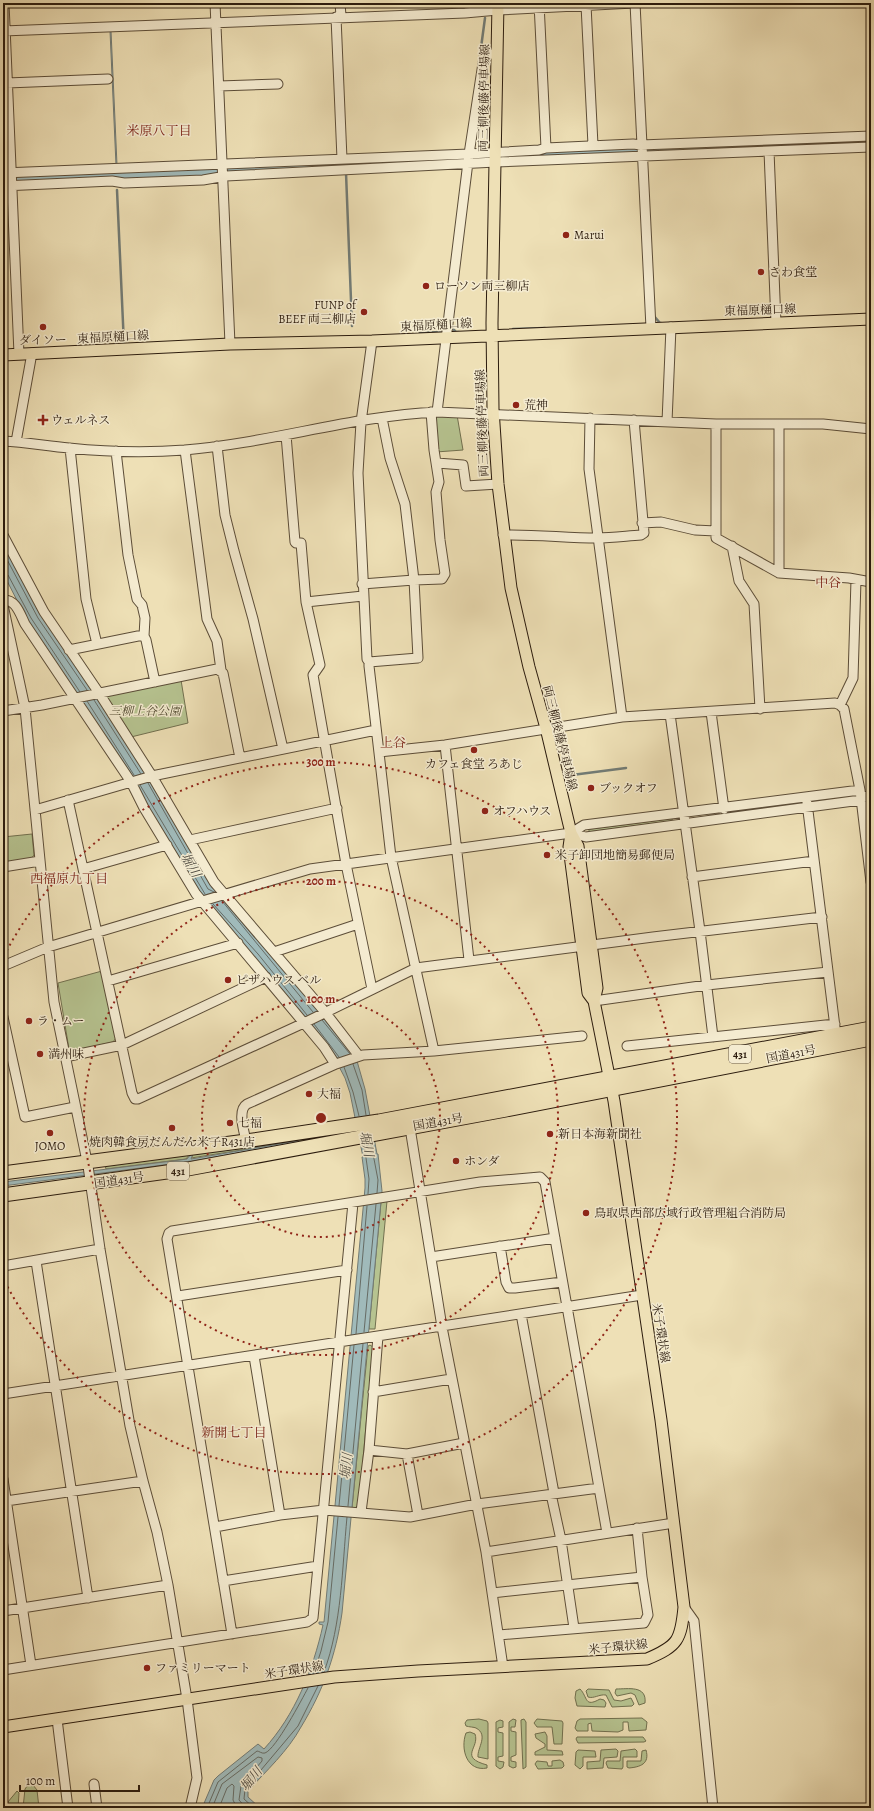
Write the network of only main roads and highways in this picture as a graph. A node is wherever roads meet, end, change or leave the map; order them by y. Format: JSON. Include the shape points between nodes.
{"nodes":[{"id":1,"x":498,"y":6,"type":"edge"},
{"id":2,"x":871,"y":319,"type":"edge"},
{"id":3,"x":493,"y":335,"type":"junction"},
{"id":4,"x":3,"y":355,"type":"edge"},
{"id":5,"x":871,"y":1028,"type":"edge"},
{"id":6,"x":871,"y":1039,"type":"edge"},
{"id":7,"x":611,"y":1083,"type":"junction"},
{"id":8,"x":380,"y":1127,"type":"junction"},
{"id":9,"x":350,"y":1132,"type":"junction"},
{"id":10,"x":3,"y":1173,"type":"edge"},
{"id":11,"x":3,"y":1195,"type":"edge"},
{"id":12,"x":3,"y":1726,"type":"edge"}],
"edges":[{"from":1,"to":3,"type":"main road","name":"両三柳後藤停車場線"},
{"from":2,"to":3,"type":"main road","name":"東福原樋口線"},
{"from":3,"to":4,"type":"main road","name":"東福原樋口線"},
{"from":3,"to":7,"type":"main road","name":"両三柳後藤停車場線","via":[[493,415],[503,535],[511,588],[570,833],[578,846],[586,946],[597,988],[594,1001]]},
{"from":5,"to":7,"type":"highway","name":"国道431号","number":"431","via":[[836,1029]]},
{"from":6,"to":7,"type":"highway","name":"国道431号","number":"431"},
{"from":7,"to":8,"type":"highway","name":"国道431号","number":"431"},
{"from":7,"to":8,"type":"highway","name":"国道431号","number":"431","via":[[410,1128]]},
{"from":7,"to":12,"type":"main road","name":"米子環状線","via":[[674,1523],[684,1607],[682,1630],[678,1639],[664,1652],[647,1659],[334,1677]]},
{"from":8,"to":9,"type":"highway","name":"国道431号","number":"431"},
{"from":9,"to":10,"type":"highway","name":"国道431号","number":"431","via":[[246,1141],[88,1164]]},
{"from":9,"to":11,"type":"highway","name":"国道431号","number":"431","via":[[164,1173]]}]}
